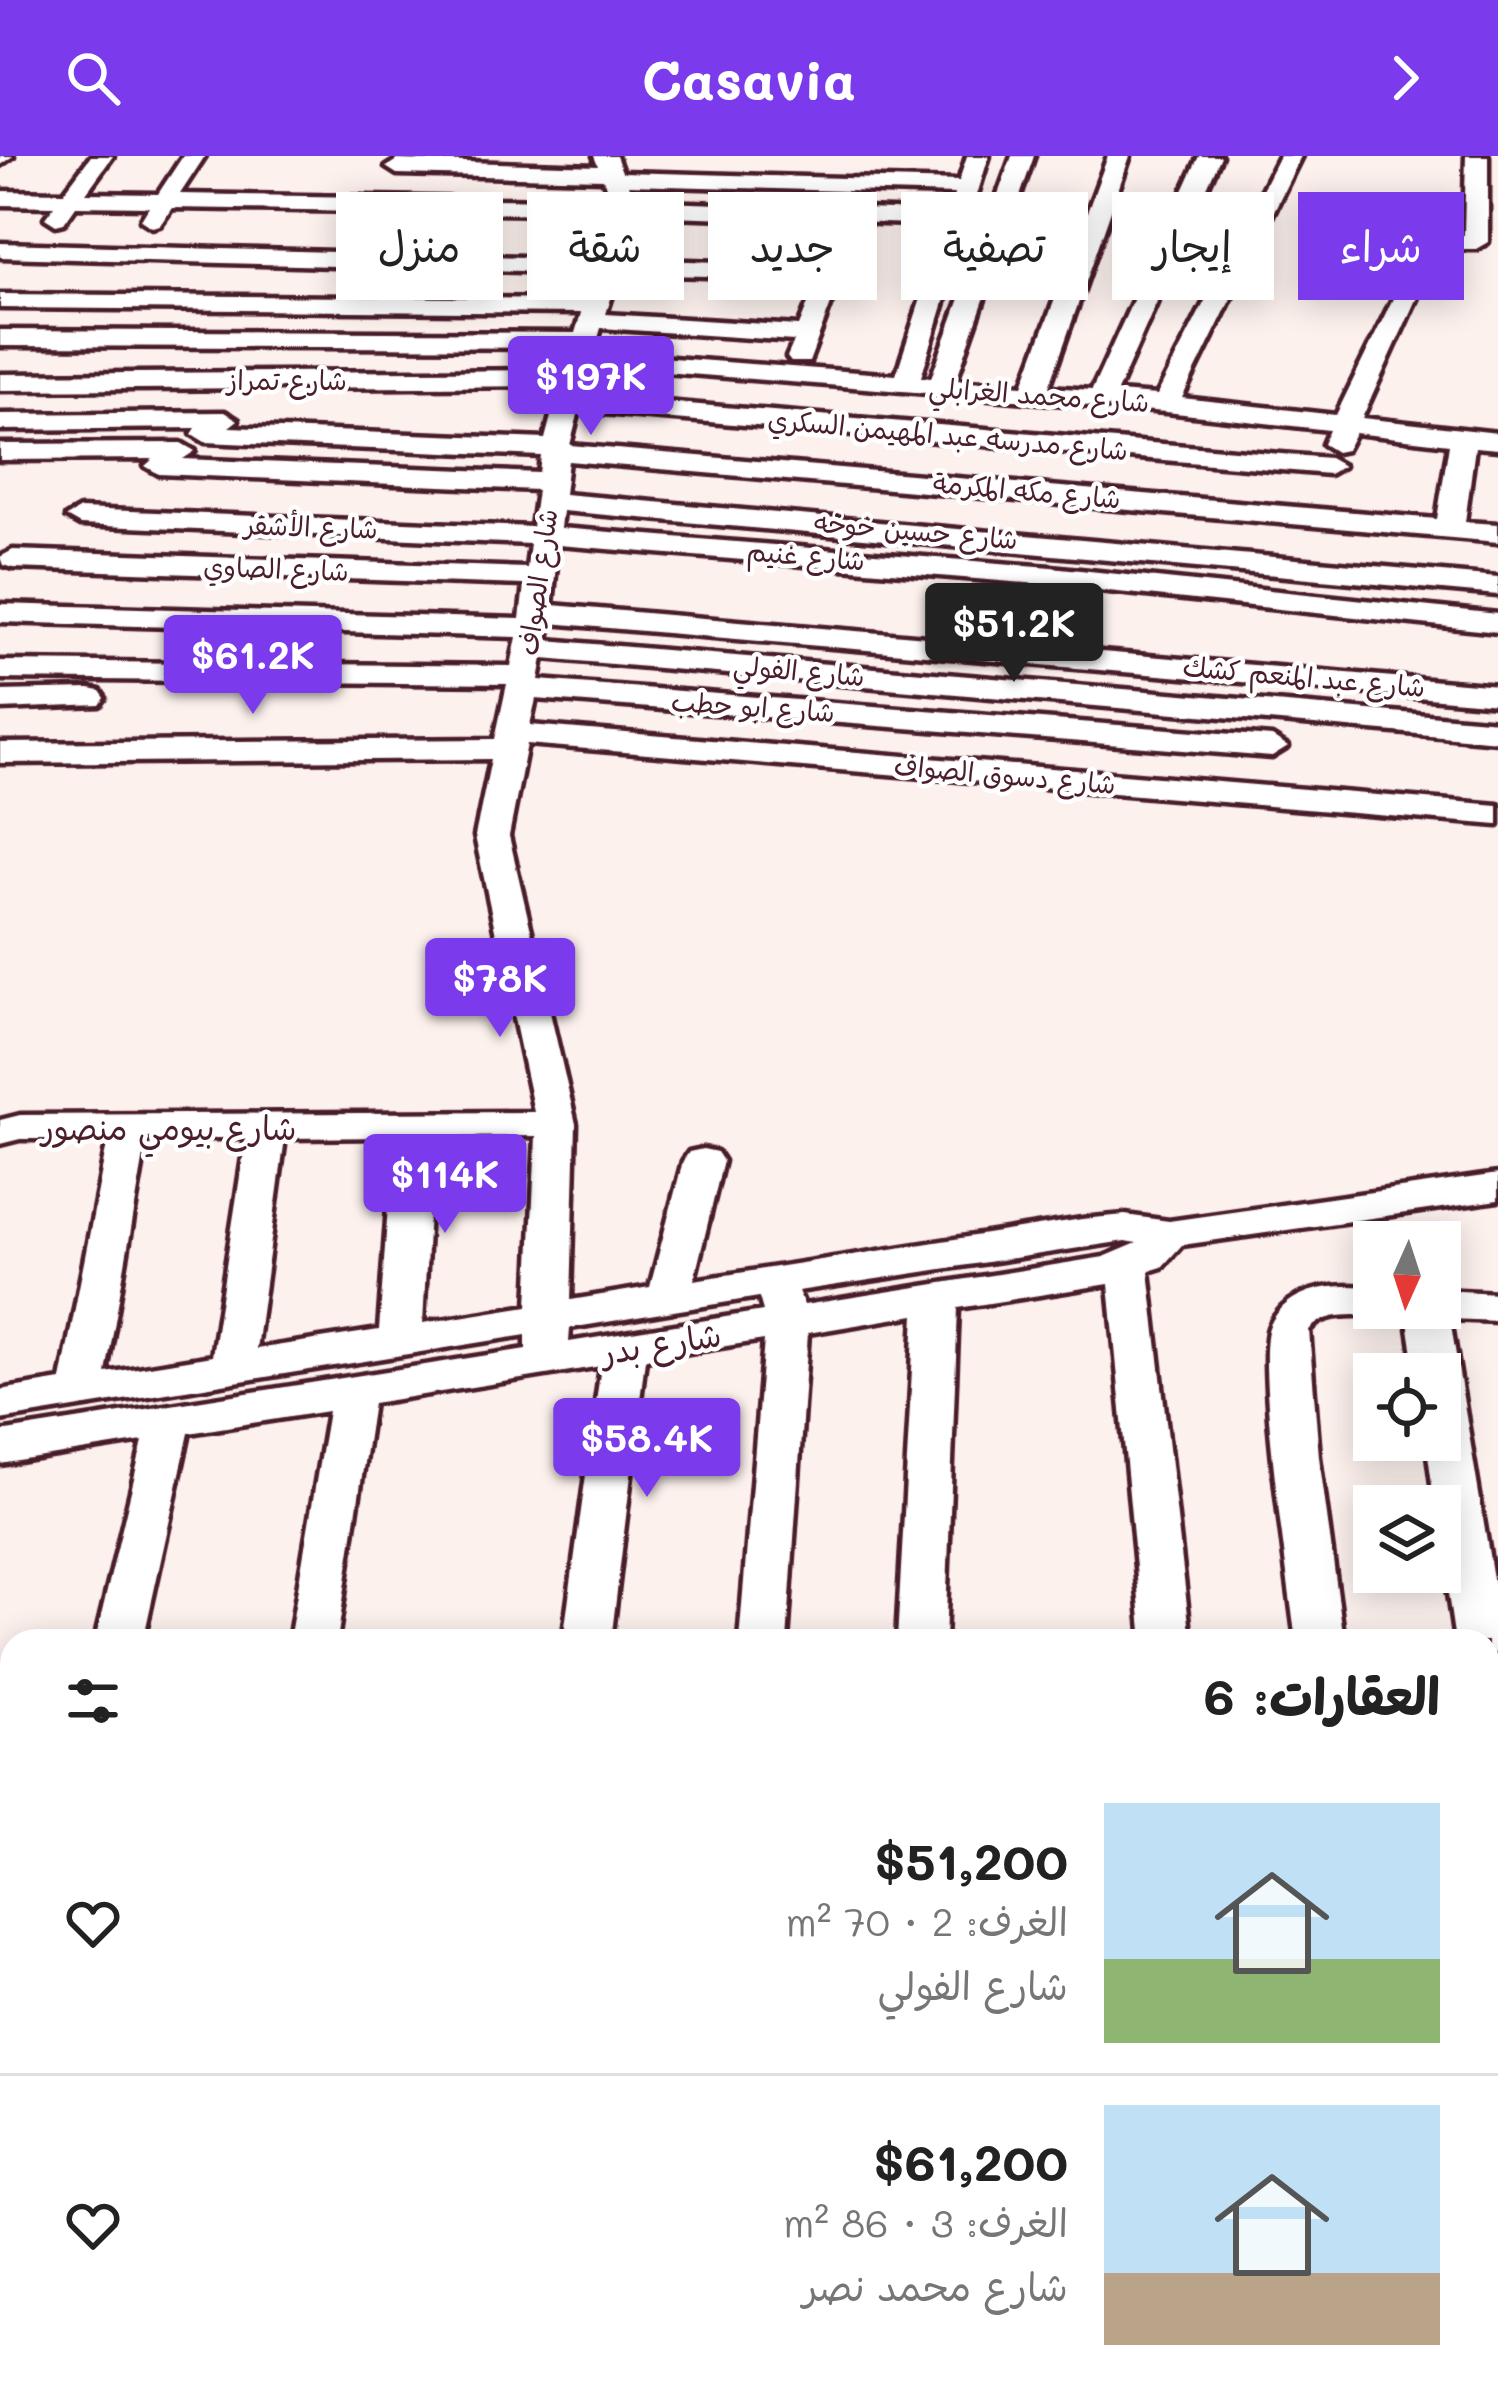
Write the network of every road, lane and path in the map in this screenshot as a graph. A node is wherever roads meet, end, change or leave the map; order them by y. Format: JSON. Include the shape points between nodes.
{"nodes":[{"id":1,"x":102,"y":156,"type":"edge"},
{"id":2,"x":181,"y":156,"type":"edge"},
{"id":3,"x":194,"y":156,"type":"edge"},
{"id":4,"x":1023,"y":156,"type":"edge"},
{"id":5,"x":1119,"y":156,"type":"edge"},
{"id":6,"x":1210,"y":156,"type":"edge"},
{"id":7,"x":1290,"y":156,"type":"edge"},
{"id":8,"x":1477,"y":156,"type":"edge"},
{"id":9,"x":399,"y":162,"type":"edge"},
{"id":10,"x":969,"y":168,"type":"edge"},
{"id":11,"x":610,"y":169,"type":"edge"},
{"id":12,"x":363,"y":192,"type":"edge"},
{"id":13,"x":0,"y":198,"type":"edge"},
{"id":14,"x":68,"y":200,"type":"junction"},
{"id":15,"x":164,"y":202,"type":"junction"},
{"id":16,"x":336,"y":205,"type":"edge"},
{"id":17,"x":901,"y":221,"type":"edge"},
{"id":18,"x":684,"y":228,"type":"edge"},
{"id":19,"x":0,"y":250,"type":"edge"},
{"id":20,"x":34,"y":251,"type":"junction"},
{"id":21,"x":131,"y":253,"type":"junction"},
{"id":22,"x":336,"y":259,"type":"edge"},
{"id":23,"x":7,"y":278,"type":"edge"},
{"id":24,"x":114,"y":280,"type":"junction"},
{"id":25,"x":708,"y":289,"type":"edge"},
{"id":26,"x":463,"y":300,"type":"edge"},
{"id":27,"x":599,"y":300,"type":"edge"},
{"id":28,"x":821,"y":300,"type":"edge"},
{"id":29,"x":932,"y":300,"type":"edge"},
{"id":30,"x":0,"y":301,"type":"edge"},
{"id":31,"x":99,"y":302,"type":"junction"},
{"id":32,"x":808,"y":334,"type":"junction"},
{"id":33,"x":0,"y":338,"type":"edge"},
{"id":34,"x":78,"y":338,"type":"junction"},
{"id":35,"x":586,"y":340,"type":"junction"},
{"id":36,"x":793,"y":375,"type":"junction"},
{"id":37,"x":0,"y":382,"type":"edge"},
{"id":38,"x":52,"y":382,"type":"junction"},
{"id":39,"x":906,"y":384,"type":"junction"},
{"id":40,"x":262,"y":387,"type":"junction"},
{"id":41,"x":941,"y":387,"type":"junction"},
{"id":42,"x":1033,"y":394,"type":"junction"},
{"id":43,"x":1101,"y":399,"type":"junction"},
{"id":44,"x":1166,"y":404,"type":"junction"},
{"id":45,"x":0,"y":422,"type":"edge"},
{"id":46,"x":1343,"y":422,"type":"junction"},
{"id":47,"x":215,"y":427,"type":"junction"},
{"id":48,"x":1463,"y":436,"type":"junction"},
{"id":49,"x":1498,"y":441,"type":"edge"},
{"id":50,"x":556,"y":450,"type":"junction"},
{"id":51,"x":0,"y":452,"type":"edge"},
{"id":52,"x":1329,"y":466,"type":"junction"},
{"id":53,"x":150,"y":472,"type":"junction"},
{"id":54,"x":549,"y":491,"type":"junction"},
{"id":55,"x":1315,"y":514,"type":"junction"},
{"id":56,"x":80,"y":517,"type":"junction"},
{"id":57,"x":1450,"y":528,"type":"junction"},
{"id":58,"x":1498,"y":533,"type":"edge"},
{"id":59,"x":542,"y":535,"type":"junction"},
{"id":60,"x":6,"y":562,"type":"edge"},
{"id":61,"x":539,"y":577,"type":"junction"},
{"id":62,"x":1498,"y":586,"type":"edge"},
{"id":63,"x":0,"y":614,"type":"edge"},
{"id":64,"x":1498,"y":623,"type":"edge"},
{"id":65,"x":528,"y":657,"type":"junction"},
{"id":66,"x":0,"y":670,"type":"edge"},
{"id":67,"x":1498,"y":695,"type":"edge"},
{"id":68,"x":0,"y":700,"type":"edge"},
{"id":69,"x":1270,"y":709,"type":"junction"},
{"id":70,"x":1498,"y":731,"type":"edge"},
{"id":71,"x":509,"y":741,"type":"junction"},
{"id":72,"x":1272,"y":747,"type":"junction"},
{"id":73,"x":0,"y":753,"type":"edge"},
{"id":74,"x":1275,"y":797,"type":"junction"},
{"id":75,"x":1498,"y":815,"type":"edge"},
{"id":76,"x":556,"y":1124,"type":"junction"},
{"id":77,"x":414,"y":1125,"type":"junction"},
{"id":78,"x":130,"y":1126,"type":"junction"},
{"id":79,"x":267,"y":1126,"type":"junction"},
{"id":80,"x":0,"y":1132,"type":"edge"},
{"id":81,"x":704,"y":1161,"type":"dead end"},
{"id":82,"x":1498,"y":1187,"type":"edge"},
{"id":83,"x":1169,"y":1234,"type":"junction"},
{"id":84,"x":1128,"y":1266,"type":"junction"},
{"id":85,"x":937,"y":1297,"type":"junction"},
{"id":86,"x":668,"y":1299,"type":"junction"},
{"id":87,"x":782,"y":1301,"type":"junction"},
{"id":88,"x":1353,"y":1302,"type":"edge"},
{"id":89,"x":1461,"y":1305,"type":"edge"},
{"id":90,"x":1498,"y":1307,"type":"edge"},
{"id":91,"x":546,"y":1339,"type":"junction"},
{"id":92,"x":400,"y":1341,"type":"junction"},
{"id":93,"x":626,"y":1347,"type":"junction"},
{"id":94,"x":232,"y":1368,"type":"junction"},
{"id":95,"x":353,"y":1390,"type":"junction"},
{"id":96,"x":81,"y":1392,"type":"junction"},
{"id":97,"x":0,"y":1405,"type":"edge"},
{"id":98,"x":170,"y":1420,"type":"junction"},
{"id":99,"x":0,"y":1448,"type":"edge"},
{"id":100,"x":1451,"y":1461,"type":"edge"},
{"id":101,"x":122,"y":1629,"type":"edge"},
{"id":102,"x":315,"y":1629,"type":"edge"},
{"id":103,"x":589,"y":1629,"type":"edge"},
{"id":104,"x":764,"y":1629,"type":"edge"},
{"id":105,"x":922,"y":1629,"type":"edge"},
{"id":106,"x":1166,"y":1629,"type":"edge"},
{"id":107,"x":1319,"y":1629,"type":"edge"},
{"id":108,"x":1477,"y":1629,"type":"edge"}],
"edges":[{"from":1,"to":14,"type":"street"},
{"from":2,"to":3,"type":"street"},
{"from":3,"to":15,"type":"street"},
{"from":4,"to":41,"type":"street"},
{"from":5,"to":42,"type":"street"},
{"from":6,"to":43,"type":"street"},
{"from":7,"to":44,"type":"street"},
{"from":8,"to":46,"type":"street","via":[[1476,242],[1431,242]]},
{"from":9,"to":11,"type":"street"},
{"from":9,"to":12,"type":"street","via":[[388,184]]},
{"from":10,"to":11,"type":"street"},
{"from":13,"to":14,"type":"street"},
{"from":14,"to":15,"type":"street"},
{"from":14,"to":20,"type":"street"},
{"from":15,"to":16,"type":"street"},
{"from":15,"to":21,"type":"street","via":[[159,227]]},
{"from":17,"to":18,"type":"street"},
{"from":19,"to":20,"type":"street"},
{"from":20,"to":21,"type":"street"},
{"from":20,"to":23,"type":"street"},
{"from":21,"to":22,"type":"street"},
{"from":21,"to":24,"type":"street"},
{"from":23,"to":24,"type":"street"},
{"from":24,"to":31,"type":"street"},
{"from":24,"to":35,"type":"street"},
{"from":25,"to":35,"type":"street"},
{"from":26,"to":35,"type":"street"},
{"from":27,"to":35,"type":"street","name":"شارع الصواف"},
{"from":28,"to":32,"type":"street"},
{"from":29,"to":39,"type":"street"},
{"from":30,"to":31,"type":"street"},
{"from":31,"to":34,"type":"street"},
{"from":31,"to":35,"type":"street"},
{"from":32,"to":35,"type":"street"},
{"from":32,"to":36,"type":"street"},
{"from":33,"to":34,"type":"street"},
{"from":34,"to":35,"type":"street"},
{"from":34,"to":38,"type":"street"},
{"from":35,"to":36,"type":"street","name":"شارع محمد الغرابلي"},
{"from":35,"to":40,"type":"street","name":"شارع تمراز"},
{"from":35,"to":50,"type":"street","name":"شارع الصواف"},
{"from":35,"to":52,"type":"street","name":"شارع مدرسه عبد المهيمن السكري"},
{"from":36,"to":39,"type":"street","name":"شارع محمد الغرابلي"},
{"from":37,"to":38,"type":"street","name":"شارع تمراز"},
{"from":38,"to":40,"type":"street","name":"شارع تمراز"},
{"from":39,"to":41,"type":"street","name":"شارع محمد الغرابلي"},
{"from":40,"to":47,"type":"street"},
{"from":41,"to":42,"type":"street","name":"شارع محمد الغرابلي"},
{"from":42,"to":43,"type":"street","name":"شارع محمد الغرابلي"},
{"from":43,"to":44,"type":"street","name":"شارع محمد الغرابلي"},
{"from":44,"to":46,"type":"street","name":"شارع محمد الغرابلي"},
{"from":45,"to":47,"type":"street","name":"شارع مكه المكرمة"},
{"from":46,"to":48,"type":"street","name":"شارع محمد الغرابلي"},
{"from":46,"to":52,"type":"street"},
{"from":47,"to":50,"type":"street","name":"شارع مكه المكرمة"},
{"from":47,"to":53,"type":"street"},
{"from":48,"to":49,"type":"street","name":"شارع محمد الغرابلي"},
{"from":48,"to":57,"type":"street"},
{"from":50,"to":54,"type":"street","name":"شارع الصواف"},
{"from":50,"to":55,"type":"street","name":"شارع مكه المكرمة"},
{"from":51,"to":53,"type":"street","name":"شارع حسين خوخه"},
{"from":52,"to":55,"type":"street"},
{"from":53,"to":54,"type":"street","name":"شارع حسين خوخه"},
{"from":53,"to":56,"type":"street"},
{"from":54,"to":59,"type":"street","name":"شارع الصواف"},
{"from":54,"to":62,"type":"street","name":"شارع حسين خوخه"},
{"from":55,"to":57,"type":"street","name":"شارع مكه المكرمة"},
{"from":56,"to":59,"type":"street","name":"شارع الأشقر"},
{"from":56,"to":60,"type":"street"},
{"from":57,"to":58,"type":"street","name":"شارع مكه المكرمة"},
{"from":59,"to":61,"type":"street","name":"شارع الصواف"},
{"from":59,"to":64,"type":"street","name":"شارع غنيم"},
{"from":60,"to":61,"type":"street","name":"شارع الصاوي"},
{"from":61,"to":65,"type":"street","name":"شارع الصواف"},
{"from":63,"to":65,"type":"street"},
{"from":65,"to":66,"type":"street"},
{"from":65,"to":67,"type":"street","name":"شارع عبد المنعم كشك"},
{"from":65,"to":68,"type":"street"},
{"from":65,"to":69,"type":"street","name":"شارع الفولي"},
{"from":65,"to":71,"type":"street","name":"شارع الصواف"},
{"from":65,"to":72,"type":"street","name":"شارع ابو حطب"},
{"from":69,"to":70,"type":"street","name":"شارع الفولي"},
{"from":69,"to":72,"type":"street"},
{"from":71,"to":73,"type":"street","name":"شارع دسوق الصواف"},
{"from":71,"to":74,"type":"street","name":"شارع دسوق الصواف"},
{"from":71,"to":76,"type":"street","name":"شارع الصواف","via":[[492,836]]},
{"from":72,"to":74,"type":"street"},
{"from":74,"to":75,"type":"street","name":"شارع دسوق الصواف"},
{"from":76,"to":77,"type":"street","name":"شارع بيومي منصور"},
{"from":76,"to":91,"type":"street","name":"شارع الصواف"},
{"from":77,"to":79,"type":"street","name":"شارع بيومي منصور"},
{"from":77,"to":92,"type":"street"},
{"from":78,"to":79,"type":"street","name":"شارع بيومي منصور"},
{"from":78,"to":80,"type":"street","name":"شارع بيومي منصور"},
{"from":78,"to":96,"type":"street"},
{"from":79,"to":94,"type":"street"},
{"from":81,"to":86,"type":"street"},
{"from":82,"to":83,"type":"street","name":"شارع بدر"},
{"from":83,"to":84,"type":"street","name":"شارع بدر"},
{"from":83,"to":87,"type":"street","name":"شارع بدر","via":[[1103,1228]]},
{"from":84,"to":85,"type":"street","name":"شارع بدر"},
{"from":84,"to":106,"type":"street"},
{"from":85,"to":87,"type":"street","name":"شارع بدر"},
{"from":85,"to":105,"type":"street"},
{"from":86,"to":87,"type":"street","name":"شارع بدر"},
{"from":86,"to":91,"type":"street","name":"شارع بدر"},
{"from":87,"to":93,"type":"street","name":"شارع بدر"},
{"from":87,"to":104,"type":"street"},
{"from":88,"to":107,"type":"street","via":[[1311,1304],[1288,1330]]},
{"from":89,"to":90,"type":"street"},
{"from":91,"to":92,"type":"street","name":"شارع بدر"},
{"from":91,"to":93,"type":"street","name":"شارع بدر"},
{"from":91,"to":95,"type":"street","name":"شارع بدر"},
{"from":92,"to":94,"type":"street","name":"شارع بدر"},
{"from":93,"to":103,"type":"street"},
{"from":94,"to":96,"type":"street","name":"شارع بدر"},
{"from":95,"to":98,"type":"street","name":"شارع بدر"},
{"from":95,"to":102,"type":"street"},
{"from":96,"to":97,"type":"street","name":"شارع بدر"},
{"from":98,"to":99,"type":"street","name":"شارع بدر"},
{"from":98,"to":101,"type":"street"},
{"from":100,"to":108,"type":"street"}]}
